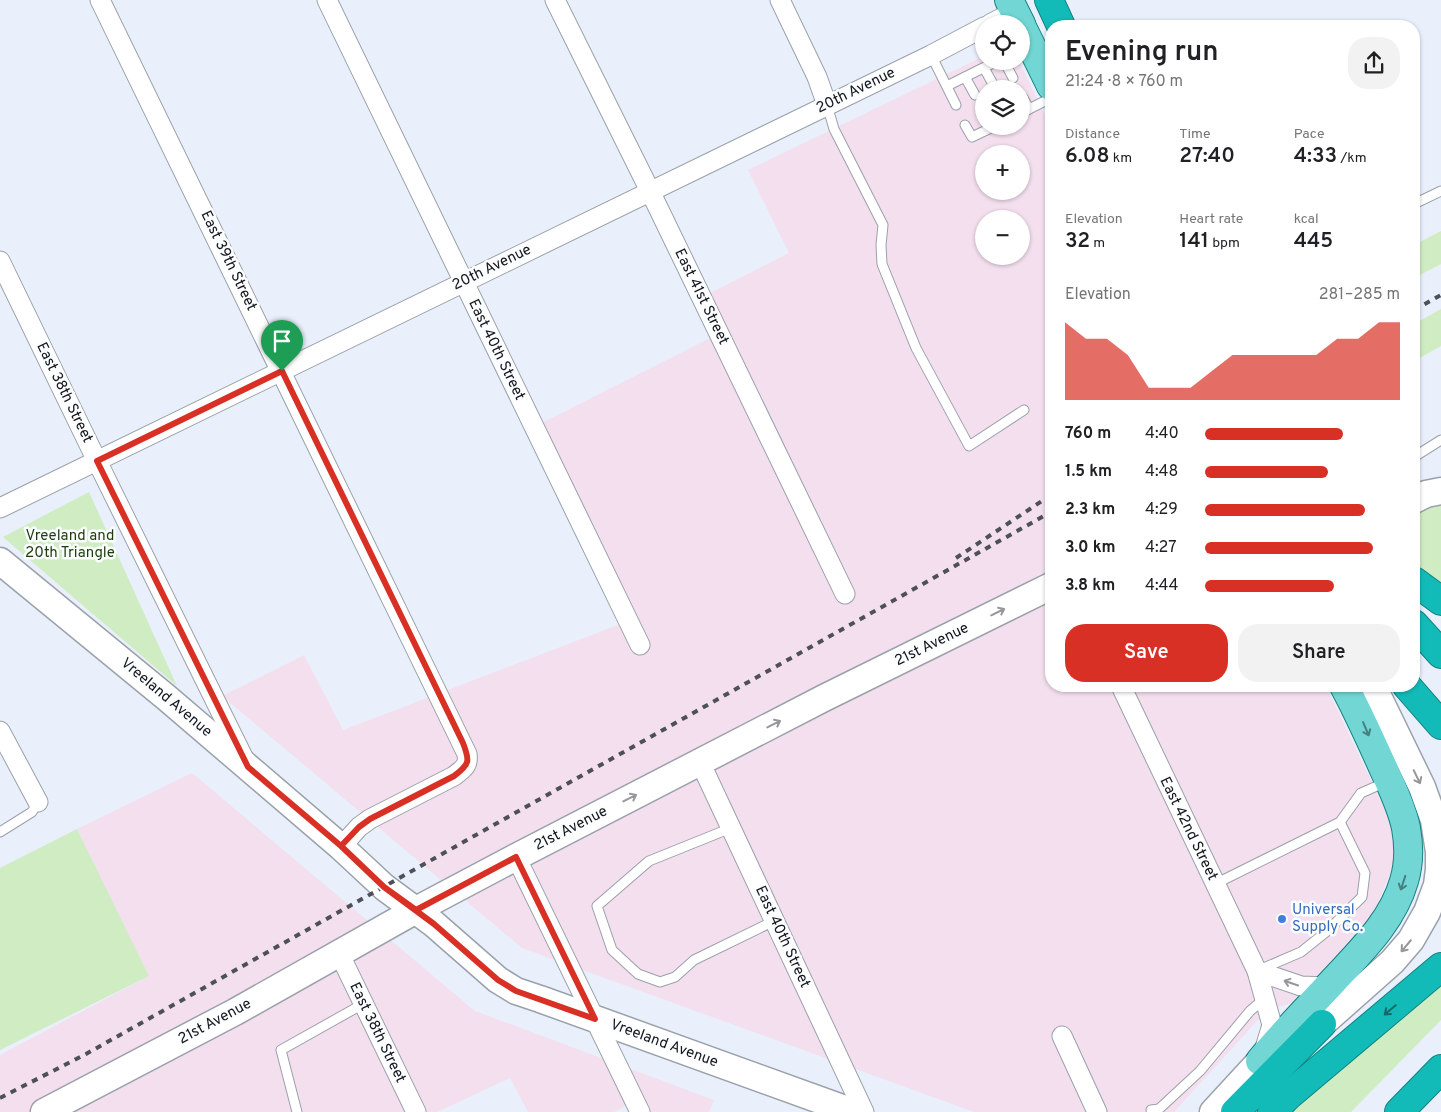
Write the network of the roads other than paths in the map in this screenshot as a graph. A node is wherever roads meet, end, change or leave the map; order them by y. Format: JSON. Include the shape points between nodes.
{"nodes":[{"id":1,"x":100,"y":0,"type":"edge"},
{"id":2,"x":327,"y":0,"type":"edge"},
{"id":3,"x":555,"y":0,"type":"edge"},
{"id":4,"x":780,"y":0,"type":"edge"},
{"id":5,"x":1049,"y":0,"type":"edge"},
{"id":6,"x":1059,"y":20,"type":"edge"},
{"id":7,"x":975,"y":32,"type":"edge"},
{"id":8,"x":1030,"y":43,"type":"edge"},
{"id":9,"x":931,"y":55,"type":"junction"},
{"id":10,"x":980,"y":70,"type":"edge"},
{"id":11,"x":1009,"y":70,"type":"edge"},
{"id":12,"x":1045,"y":74,"type":"edge"},
{"id":13,"x":965,"y":77,"type":"junction"},
{"id":14,"x":1013,"y":78,"type":"dead end"},
{"id":15,"x":947,"y":86,"type":"junction"},
{"id":16,"x":975,"y":96,"type":"dead end"},
{"id":17,"x":1045,"y":101,"type":"edge"},
{"id":18,"x":827,"y":105,"type":"junction"},
{"id":19,"x":956,"y":105,"type":"dead end"},
{"id":20,"x":1030,"y":108,"type":"edge"},
{"id":21,"x":965,"y":125,"type":"dead end"},
{"id":22,"x":977,"y":135,"type":"edge"},
{"id":23,"x":650,"y":191,"type":"junction"},
{"id":24,"x":1441,"y":191,"type":"edge"},
{"id":25,"x":1420,"y":201,"type":"edge"},
{"id":26,"x":0,"y":261,"type":"edge"},
{"id":27,"x":463,"y":282,"type":"junction"},
{"id":28,"x":282,"y":371,"type":"junction"},
{"id":29,"x":1024,"y":410,"type":"dead end"},
{"id":30,"x":1441,"y":440,"type":"edge"},
{"id":31,"x":1420,"y":453,"type":"edge"},
{"id":32,"x":97,"y":461,"type":"junction"},
{"id":33,"x":1441,"y":491,"type":"edge"},
{"id":34,"x":1420,"y":497,"type":"edge"},
{"id":35,"x":0,"y":508,"type":"edge"},
{"id":36,"x":0,"y":560,"type":"edge"},
{"id":37,"x":1420,"y":586,"type":"edge"},
{"id":38,"x":1045,"y":589,"type":"edge"},
{"id":39,"x":845,"y":594,"type":"dead end"},
{"id":40,"x":1441,"y":602,"type":"edge"},
{"id":41,"x":1420,"y":631,"type":"edge"},
{"id":42,"x":640,"y":644,"type":"dead end"},
{"id":43,"x":1441,"y":654,"type":"edge"},
{"id":44,"x":1420,"y":678,"type":"edge"},
{"id":45,"x":1124,"y":692,"type":"edge"},
{"id":46,"x":1347,"y":692,"type":"edge"},
{"id":47,"x":1376,"y":692,"type":"edge"},
{"id":48,"x":1412,"y":692,"type":"edge"},
{"id":49,"x":1441,"y":701,"type":"edge"},
{"id":50,"x":1441,"y":725,"type":"edge"},
{"id":51,"x":0,"y":731,"type":"edge"},
{"id":52,"x":700,"y":762,"type":"junction"},
{"id":53,"x":248,"y":767,"type":"junction"},
{"id":54,"x":1388,"y":781,"type":"junction"},
{"id":55,"x":38,"y":802,"type":"joint"},
{"id":56,"x":1340,"y":822,"type":"junction"},
{"id":57,"x":731,"y":828,"type":"junction"},
{"id":58,"x":0,"y":832,"type":"edge"},
{"id":59,"x":341,"y":846,"type":"junction"},
{"id":60,"x":516,"y":857,"type":"junction"},
{"id":61,"x":1215,"y":884,"type":"junction"},
{"id":62,"x":416,"y":910,"type":"junction"},
{"id":63,"x":774,"y":920,"type":"junction"},
{"id":64,"x":339,"y":953,"type":"junction"},
{"id":65,"x":1441,"y":967,"type":"edge"},
{"id":66,"x":1257,"y":971,"type":"junction"},
{"id":67,"x":1327,"y":987,"type":"junction"},
{"id":68,"x":1265,"y":999,"type":"junction"},
{"id":69,"x":363,"y":1004,"type":"junction"},
{"id":70,"x":595,"y":1019,"type":"junction"},
{"id":71,"x":1322,"y":1024,"type":"junction"},
{"id":72,"x":1062,"y":1036,"type":"dead end"},
{"id":73,"x":1260,"y":1060,"type":"junction"},
{"id":74,"x":1441,"y":1069,"type":"edge"},
{"id":75,"x":1402,"y":1108,"type":"edge"},
{"id":76,"x":1151,"y":1110,"type":"dead end"},
{"id":77,"x":44,"y":1112,"type":"edge"},
{"id":78,"x":297,"y":1112,"type":"edge"},
{"id":79,"x":416,"y":1112,"type":"edge"},
{"id":80,"x":640,"y":1112,"type":"edge"},
{"id":81,"x":853,"y":1112,"type":"edge"},
{"id":82,"x":864,"y":1112,"type":"edge"},
{"id":83,"x":1097,"y":1112,"type":"edge"},
{"id":84,"x":1213,"y":1112,"type":"edge"},
{"id":85,"x":1235,"y":1112,"type":"edge"},
{"id":86,"x":1272,"y":1112,"type":"edge"}],
"edges":[{"from":1,"to":28,"type":"street","name":"East 39th Street"},
{"from":2,"to":27,"type":"street","name":"East 40th Street"},
{"from":3,"to":23,"type":"street","name":"East 41st Street"},
{"from":4,"to":18,"type":"street"},
{"from":5,"to":6,"type":"highway"},
{"from":7,"to":9,"type":"street","name":"20th Avenue"},
{"from":8,"to":12,"type":"main road"},
{"from":9,"to":15,"type":"lane"},
{"from":9,"to":18,"type":"street","name":"20th Avenue"},
{"from":10,"to":13,"type":"lane"},
{"from":11,"to":14,"type":"lane"},
{"from":13,"to":15,"type":"lane"},
{"from":13,"to":16,"type":"lane"},
{"from":15,"to":19,"type":"lane"},
{"from":17,"to":20,"type":"lane"},
{"from":18,"to":23,"type":"street","name":"20th Avenue"},
{"from":18,"to":29,"type":"lane","via":[[834,129],[883,225],[882,264],[916,348],[969,446]]},
{"from":21,"to":22,"type":"lane","via":[[972,138]]},
{"from":23,"to":27,"type":"street","name":"20th Avenue"},
{"from":23,"to":39,"type":"street","name":"East 41st Street"},
{"from":24,"to":25,"type":"lane"},
{"from":26,"to":32,"type":"street","name":"East 38th Street"},
{"from":27,"to":28,"type":"street","name":"20th Avenue"},
{"from":27,"to":42,"type":"street","name":"East 40th Street"},
{"from":28,"to":32,"type":"street","name":"20th Avenue"},
{"from":28,"to":59,"type":"street","name":"East 39th Street","via":[[463,743],[468,760],[454,776],[370,819]]},
{"from":30,"to":31,"type":"lane"},
{"from":32,"to":35,"type":"street","name":"20th Avenue"},
{"from":32,"to":53,"type":"street","name":"East 38th Street"},
{"from":33,"to":34,"type":"main road"},
{"from":36,"to":53,"type":"main road","name":"Vreeland Avenue"},
{"from":37,"to":40,"type":"highway"},
{"from":52,"to":38,"type":"main road","name":"21st Avenue","one_way":true},
{"from":41,"to":43,"type":"highway"},
{"from":44,"to":49,"type":"highway"},
{"from":45,"to":61,"type":"street","name":"East 42nd Street"},
{"from":46,"to":54,"type":"main road","one_way":true},
{"from":47,"to":71,"type":"main road","one_way":true,"via":[[1422,787],[1434,820],[1439,852],[1437,885],[1411,940],[1392,962]]},
{"from":48,"to":50,"type":"highway"},
{"from":51,"to":55,"type":"street"},
{"from":52,"to":57,"type":"street","name":"East 40th Street"},
{"from":60,"to":52,"type":"main road","name":"21st Avenue","one_way":true},
{"from":53,"to":59,"type":"main road","name":"Vreeland Avenue"},
{"from":54,"to":56,"type":"lane","via":[[1361,793]]},
{"from":54,"to":67,"type":"main road","one_way":true,"via":[[1406,830],[1408,847],[1404,881],[1381,927]]},
{"from":55,"to":58,"type":"lane","via":[[32,812]]},
{"from":56,"to":61,"type":"lane"},
{"from":56,"to":66,"type":"lane","via":[[1365,873],[1362,897],[1300,952]]},
{"from":57,"to":63,"type":"street","name":"East 40th Street"},
{"from":57,"to":63,"type":"lane","via":[[649,861],[597,906],[612,950],[638,974],[660,982],[674,978],[694,960]]},
{"from":59,"to":62,"type":"main road","name":"Vreeland Avenue","via":[[384,887]]},
{"from":60,"to":62,"type":"main road","name":"21st Avenue"},
{"from":60,"to":70,"type":"street"},
{"from":61,"to":66,"type":"street","name":"East 42nd Street"},
{"from":62,"to":64,"type":"main road","name":"21st Avenue"},
{"from":62,"to":70,"type":"main road","name":"Vreeland Avenue","via":[[498,980],[516,991]]},
{"from":63,"to":82,"type":"street","name":"East 40th Street"},
{"from":64,"to":69,"type":"street","name":"East 38th Street"},
{"from":64,"to":77,"type":"main road","name":"21st Avenue","via":[[235,1012]]},
{"from":65,"to":86,"type":"highway","one_way":true},
{"from":67,"to":66,"type":"street","one_way":true,"via":[[1301,986]]},
{"from":66,"to":68,"type":"street","name":"East 42nd Street"},
{"from":67,"to":73,"type":"main road"},
{"from":68,"to":73,"type":"street","name":"East 42nd Street","via":[[1272,1025]]},
{"from":68,"to":76,"type":"lane","via":[[1250,1011],[1200,1071],[1159,1109]]},
{"from":69,"to":78,"type":"lane","via":[[281,1050]]},
{"from":69,"to":79,"type":"street","name":"East 38th Street"},
{"from":70,"to":80,"type":"street"},
{"from":70,"to":81,"type":"main road","name":"Vreeland Avenue"},
{"from":71,"to":73,"type":"main road"},
{"from":71,"to":85,"type":"highway"},
{"from":72,"to":83,"type":"street"},
{"from":73,"to":84,"type":"main road"},
{"from":74,"to":75,"type":"highway"}]}
